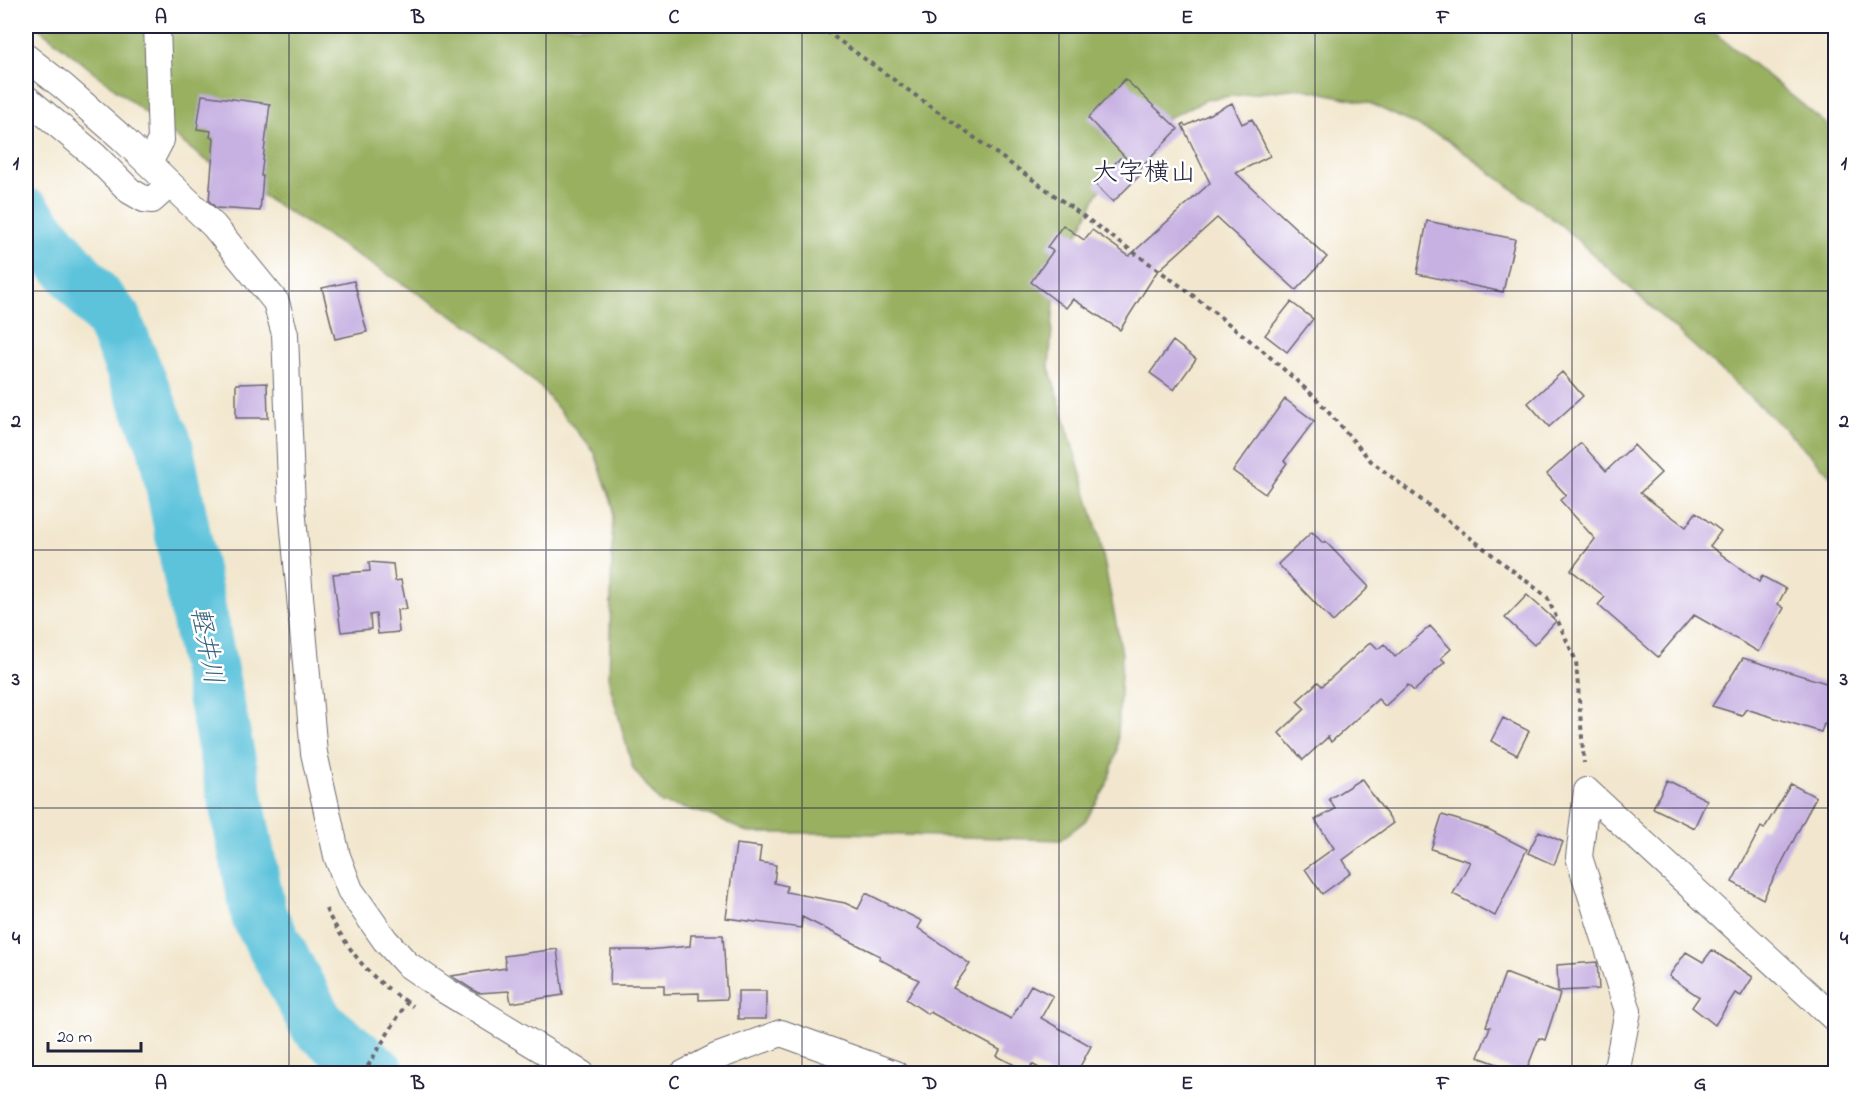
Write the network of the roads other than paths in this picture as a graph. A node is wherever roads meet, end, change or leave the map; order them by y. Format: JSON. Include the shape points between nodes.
{"nodes":[{"id":1,"x":157,"y":26,"type":"edge"},
{"id":2,"x":26,"y":57,"type":"edge"},
{"id":3,"x":26,"y":98,"type":"edge"},
{"id":4,"x":149,"y":163,"type":"junction"},
{"id":5,"x":170,"y":184,"type":"junction"},
{"id":6,"x":1836,"y":1020,"type":"edge"},
{"id":7,"x":582,"y":1074,"type":"edge"},
{"id":8,"x":683,"y":1074,"type":"edge"},
{"id":9,"x":895,"y":1074,"type":"edge"},
{"id":10,"x":1616,"y":1074,"type":"edge"}],
"edges":[{"from":1,"to":4,"type":"street","via":[[161,140]]},
{"from":2,"to":4,"type":"street"},
{"from":3,"to":5,"type":"street","via":[[130,191],[152,200]]},
{"from":4,"to":5,"type":"street"},
{"from":5,"to":7,"type":"street","via":[[214,226],[257,277],[276,302],[285,333],[292,507],[314,753],[337,856],[350,890],[407,964]]},
{"from":6,"to":10,"type":"street","via":[[1587,791],[1579,857],[1628,1011]]},
{"from":8,"to":9,"type":"street","via":[[782,1033]]}]}
